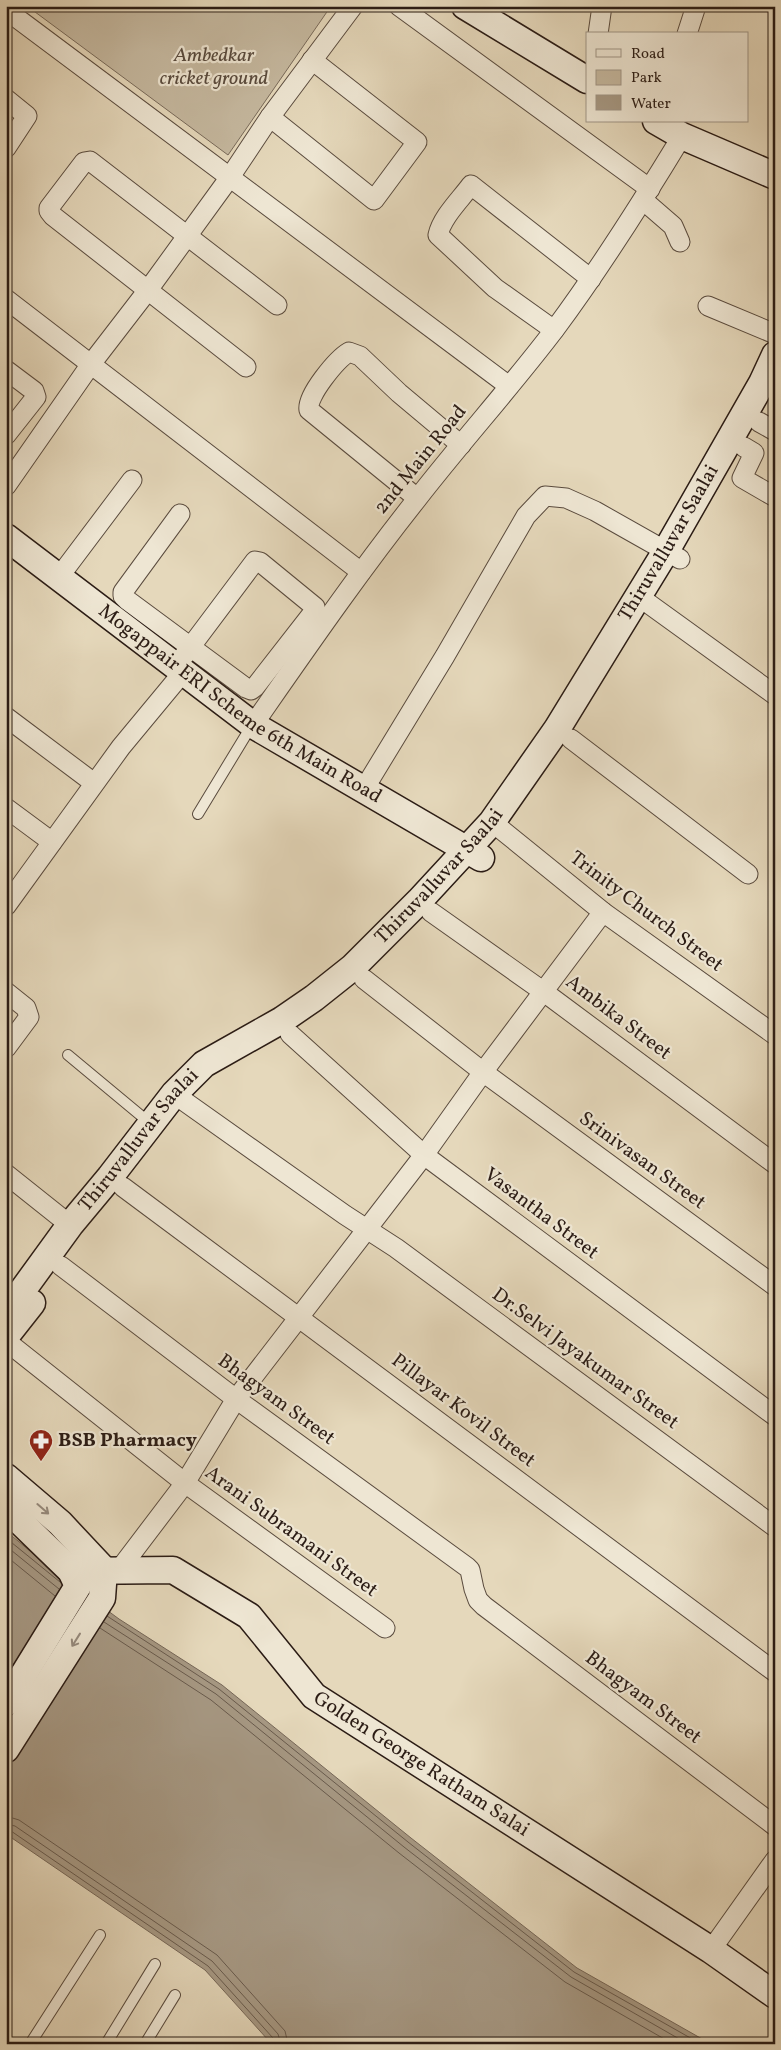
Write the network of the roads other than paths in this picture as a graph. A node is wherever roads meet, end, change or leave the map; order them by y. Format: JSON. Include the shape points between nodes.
{"nodes":[{"id":1,"x":354,"y":6,"type":"edge"},
{"id":2,"x":399,"y":6,"type":"edge"},
{"id":3,"x":465,"y":6,"type":"edge"},
{"id":4,"x":602,"y":6,"type":"edge"},
{"id":5,"x":696,"y":6,"type":"edge"},
{"id":6,"x":6,"y":10,"type":"edge"},
{"id":7,"x":598,"y":32,"type":"edge"},
{"id":8,"x":688,"y":32,"type":"edge"},
{"id":9,"x":312,"y":60,"type":"junction"},
{"id":10,"x":586,"y":79,"type":"edge"},
{"id":11,"x":6,"y":99,"type":"edge"},
{"id":12,"x":270,"y":117,"type":"junction"},
{"id":13,"x":667,"y":126,"type":"edge"},
{"id":14,"x":6,"y":148,"type":"edge"},
{"id":15,"x":775,"y":176,"type":"edge"},
{"id":16,"x":230,"y":177,"type":"junction"},
{"id":17,"x":647,"y":194,"type":"junction"},
{"id":18,"x":187,"y":236,"type":"junction"},
{"id":19,"x":680,"y":242,"type":"dead end"},
{"id":20,"x":591,"y":279,"type":"junction"},
{"id":21,"x":148,"y":290,"type":"junction"},
{"id":22,"x":6,"y":300,"type":"edge"},
{"id":23,"x":277,"y":305,"type":"dead end"},
{"id":24,"x":708,"y":306,"type":"dead end"},
{"id":25,"x":554,"y":330,"type":"junction"},
{"id":26,"x":775,"y":334,"type":"edge"},
{"id":27,"x":775,"y":355,"type":"edge"},
{"id":28,"x":91,"y":364,"type":"junction"},
{"id":29,"x":246,"y":367,"type":"dead end"},
{"id":30,"x":6,"y":370,"type":"edge"},
{"id":31,"x":509,"y":386,"type":"junction"},
{"id":32,"x":769,"y":417,"type":"edge"},
{"id":33,"x":6,"y":435,"type":"edge"},
{"id":34,"x":462,"y":445,"type":"junction"},
{"id":35,"x":744,"y":447,"type":"junction"},
{"id":36,"x":727,"y":477,"type":"junction"},
{"id":37,"x":132,"y":480,"type":"dead end"},
{"id":38,"x":6,"y":486,"type":"edge"},
{"id":39,"x":775,"y":496,"type":"edge"},
{"id":40,"x":417,"y":498,"type":"junction"},
{"id":41,"x":775,"y":504,"type":"edge"},
{"id":42,"x":180,"y":514,"type":"dead end"},
{"id":43,"x":6,"y":538,"type":"edge"},
{"id":44,"x":673,"y":555,"type":"junction"},
{"id":45,"x":361,"y":572,"type":"junction"},
{"id":46,"x":59,"y":577,"type":"junction"},
{"id":47,"x":645,"y":600,"type":"junction"},
{"id":48,"x":184,"y":661,"type":"junction"},
{"id":49,"x":775,"y":695,"type":"edge"},
{"id":50,"x":6,"y":716,"type":"edge"},
{"id":51,"x":252,"y":725,"type":"junction"},
{"id":52,"x":571,"y":738,"type":"junction"},
{"id":53,"x":94,"y":783,"type":"junction"},
{"id":54,"x":364,"y":789,"type":"junction"},
{"id":55,"x":6,"y":808,"type":"edge"},
{"id":56,"x":198,"y":814,"type":"dead end"},
{"id":57,"x":498,"y":828,"type":"junction"},
{"id":58,"x":52,"y":842,"type":"junction"},
{"id":59,"x":474,"y":854,"type":"junction"},
{"id":60,"x":748,"y":874,"type":"dead end"},
{"id":61,"x":7,"y":903,"type":"edge"},
{"id":62,"x":432,"y":912,"type":"junction"},
{"id":63,"x":604,"y":912,"type":"junction"},
{"id":64,"x":364,"y":979,"type":"junction"},
{"id":65,"x":6,"y":992,"type":"edge"},
{"id":66,"x":544,"y":992,"type":"junction"},
{"id":67,"x":290,"y":1034,"type":"junction"},
{"id":68,"x":775,"y":1035,"type":"edge"},
{"id":69,"x":6,"y":1048,"type":"edge"},
{"id":70,"x":68,"y":1055,"type":"dead end"},
{"id":71,"x":483,"y":1072,"type":"junction"},
{"id":72,"x":180,"y":1099,"type":"junction"},
{"id":73,"x":151,"y":1124,"type":"junction"},
{"id":74,"x":424,"y":1155,"type":"junction"},
{"id":75,"x":775,"y":1164,"type":"edge"},
{"id":76,"x":6,"y":1174,"type":"edge"},
{"id":77,"x":123,"y":1187,"type":"junction"},
{"id":78,"x":70,"y":1225,"type":"junction"},
{"id":79,"x":366,"y":1228,"type":"junction"},
{"id":80,"x":61,"y":1266,"type":"junction"},
{"id":81,"x":775,"y":1286,"type":"edge"},
{"id":82,"x":6,"y":1313,"type":"edge"},
{"id":83,"x":298,"y":1316,"type":"junction"},
{"id":84,"x":6,"y":1336,"type":"edge"},
{"id":85,"x":6,"y":1341,"type":"edge"},
{"id":86,"x":236,"y":1398,"type":"junction"},
{"id":87,"x":775,"y":1416,"type":"edge"},
{"id":88,"x":6,"y":1477,"type":"edge"},
{"id":89,"x":185,"y":1483,"type":"junction"},
{"id":90,"x":6,"y":1508,"type":"edge"},
{"id":91,"x":775,"y":1527,"type":"edge"},
{"id":92,"x":112,"y":1570,"type":"junction"},
{"id":93,"x":74,"y":1578,"type":"junction"},
{"id":94,"x":385,"y":1628,"type":"dead end"},
{"id":95,"x":775,"y":1672,"type":"edge"},
{"id":96,"x":6,"y":1703,"type":"edge"},
{"id":97,"x":6,"y":1749,"type":"edge"},
{"id":98,"x":775,"y":1826,"type":"edge"},
{"id":99,"x":775,"y":1860,"type":"edge"},
{"id":100,"x":100,"y":1935,"type":"dead end"},
{"id":101,"x":710,"y":1950,"type":"junction"},
{"id":102,"x":155,"y":1964,"type":"dead end"},
{"id":103,"x":175,"y":1995,"type":"dead end"},
{"id":104,"x":775,"y":1995,"type":"edge"},
{"id":105,"x":30,"y":2044,"type":"edge"},
{"id":106,"x":106,"y":2044,"type":"edge"},
{"id":107,"x":145,"y":2044,"type":"edge"}],
"edges":[{"from":1,"to":9,"type":"street"},
{"from":2,"to":17,"type":"street"},
{"from":3,"to":10,"type":"main road"},
{"from":4,"to":7,"type":"street"},
{"from":5,"to":8,"type":"street"},
{"from":6,"to":16,"type":"street"},
{"from":9,"to":12,"type":"street"},
{"from":9,"to":12,"type":"street","via":[[417,142],[374,200]]},
{"from":11,"to":14,"type":"street","via":[[28,116]]},
{"from":12,"to":16,"type":"street"},
{"from":13,"to":15,"type":"main road"},
{"from":13,"to":17,"type":"street","name":"2nd Main Road"},
{"from":16,"to":18,"type":"street"},
{"from":16,"to":31,"type":"street"},
{"from":17,"to":19,"type":"street","via":[[673,226]]},
{"from":17,"to":20,"type":"street","name":"2nd Main Road"},
{"from":18,"to":21,"type":"street"},
{"from":18,"to":21,"type":"street","via":[[90,160],[84,162],[50,208],[53,216]]},
{"from":18,"to":23,"type":"street"},
{"from":20,"to":25,"type":"street","name":"2nd Main Road"},
{"from":20,"to":25,"type":"street","via":[[471,185],[449,214],[438,235],[495,288]]},
{"from":21,"to":28,"type":"street"},
{"from":21,"to":29,"type":"street"},
{"from":22,"to":28,"type":"street"},
{"from":24,"to":26,"type":"street"},
{"from":25,"to":31,"type":"street","name":"2nd Main Road"},
{"from":27,"to":44,"type":"main road","name":"Thiruvalluvar Saalai"},
{"from":28,"to":38,"type":"street"},
{"from":28,"to":45,"type":"street"},
{"from":30,"to":33,"type":"street","via":[[34,391],[36,397]]},
{"from":31,"to":34,"type":"street","name":"2nd Main Road"},
{"from":32,"to":35,"type":"main road","name":"Thiruvalluvar Saalai"},
{"from":34,"to":40,"type":"street","name":"2nd Main Road"},
{"from":34,"to":40,"type":"street","via":[[360,356],[349,352],[342,356],[308,401],[308,410]]},
{"from":35,"to":36,"type":"main road","name":"Thiruvalluvar Saalai"},
{"from":35,"to":39,"type":"street","via":[[754,452],[742,478]]},
{"from":36,"to":41,"type":"street"},
{"from":36,"to":44,"type":"main road","name":"Thiruvalluvar Saalai"},
{"from":37,"to":46,"type":"street"},
{"from":40,"to":45,"type":"street","name":"2nd Main Road"},
{"from":42,"to":48,"type":"street","via":[[123,596]]},
{"from":43,"to":46,"type":"main road","name":"Mogappair ERI Scheme 6th Main Road"},
{"from":44,"to":47,"type":"main road","name":"Thiruvalluvar Saalai"},
{"from":44,"to":54,"type":"street","via":[[596,511],[566,498],[545,496],[526,516]]},
{"from":45,"to":51,"type":"street","name":"2nd Main Road"},
{"from":46,"to":48,"type":"main road","name":"Mogappair ERI Scheme 6th Main Road"},
{"from":47,"to":49,"type":"street"},
{"from":47,"to":52,"type":"main road","name":"Thiruvalluvar Saalai"},
{"from":47,"to":57,"type":"main road","name":"Thiruvalluvar Saalai","via":[[557,729]]},
{"from":48,"to":48,"type":"street","via":[[255,562],[260,562],[316,607],[251,690]]},
{"from":48,"to":51,"type":"main road","name":"Mogappair ERI Scheme 6th Main Road"},
{"from":48,"to":53,"type":"street"},
{"from":50,"to":53,"type":"street"},
{"from":51,"to":54,"type":"main road","name":"Mogappair ERI Scheme 6th Main Road"},
{"from":51,"to":56,"type":"lane","name":"2nd Main Road"},
{"from":52,"to":57,"type":"main road","name":"Thiruvalluvar Saalai"},
{"from":52,"to":60,"type":"street"},
{"from":53,"to":58,"type":"street"},
{"from":54,"to":59,"type":"main road","name":"Mogappair ERI Scheme 6th Main Road"},
{"from":55,"to":58,"type":"street"},
{"from":57,"to":59,"type":"main road","name":"Thiruvalluvar Saalai"},
{"from":57,"to":63,"type":"street","name":"Trinity Church Street"},
{"from":58,"to":61,"type":"street"},
{"from":59,"to":62,"type":"main road","name":"Thiruvalluvar Saalai"},
{"from":59,"to":72,"type":"main road","name":"Thiruvalluvar Saalai","via":[[420,901],[353,967],[314,998],[204,1064]]},
{"from":62,"to":64,"type":"main road","name":"Thiruvalluvar Saalai"},
{"from":62,"to":66,"type":"street","name":"Ambika Street"},
{"from":63,"to":66,"type":"street"},
{"from":63,"to":68,"type":"street","name":"Trinity Church Street"},
{"from":64,"to":67,"type":"main road","name":"Thiruvalluvar Saalai","via":[[324,1012]]},
{"from":64,"to":71,"type":"street","name":"Srinivasan Street"},
{"from":65,"to":69,"type":"street","via":[[26,1008],[29,1017]]},
{"from":66,"to":71,"type":"street"},
{"from":66,"to":75,"type":"street","name":"Ambika Street"},
{"from":67,"to":72,"type":"main road","name":"Thiruvalluvar Saalai"},
{"from":67,"to":74,"type":"street","name":"Vasantha Street"},
{"from":70,"to":73,"type":"lane"},
{"from":71,"to":74,"type":"street"},
{"from":71,"to":81,"type":"street","name":"Srinivasan Street"},
{"from":72,"to":73,"type":"main road","name":"Thiruvalluvar Saalai"},
{"from":72,"to":77,"type":"main road","name":"Thiruvalluvar Saalai"},
{"from":72,"to":79,"type":"street","name":"Dr.Selvi Jayakumar Street"},
{"from":73,"to":78,"type":"main road","name":"Thiruvalluvar Saalai"},
{"from":74,"to":79,"type":"street"},
{"from":74,"to":87,"type":"street","name":"Vasantha Street"},
{"from":76,"to":78,"type":"street"},
{"from":77,"to":80,"type":"main road","name":"Thiruvalluvar Saalai"},
{"from":77,"to":83,"type":"street","name":"Pillayar Kovil Street"},
{"from":78,"to":82,"type":"main road","name":"Thiruvalluvar Saalai"},
{"from":79,"to":83,"type":"street"},
{"from":79,"to":91,"type":"street","name":"Dr.Selvi Jayakumar Street"},
{"from":80,"to":84,"type":"main road","name":"Thiruvalluvar Saalai"},
{"from":80,"to":86,"type":"street","name":"Bhagyam Street"},
{"from":83,"to":86,"type":"street"},
{"from":83,"to":95,"type":"street","name":"Pillayar Kovil Street"},
{"from":85,"to":89,"type":"street","name":"Arani Subramani Street"},
{"from":86,"to":89,"type":"street"},
{"from":86,"to":98,"type":"street","name":"Bhagyam Street","via":[[467,1567],[478,1600],[484,1606]]},
{"from":88,"to":92,"type":"main road","one_way":true},
{"from":89,"to":92,"type":"street"},
{"from":89,"to":94,"type":"street","name":"Arani Subramani Street"},
{"from":90,"to":93,"type":"main road"},
{"from":92,"to":93,"type":"main road","name":"Golden George Ratham Salai"},
{"from":92,"to":97,"type":"main road","one_way":true,"via":[[102,1598]]},
{"from":92,"to":101,"type":"main road","name":"Golden George Ratham Salai","via":[[173,1570],[249,1616],[314,1696]]},
{"from":93,"to":96,"type":"main road"},
{"from":99,"to":101,"type":"street"},
{"from":100,"to":105,"type":"lane"},
{"from":101,"to":104,"type":"main road","name":"Golden George Ratham Salai"},
{"from":102,"to":106,"type":"lane"},
{"from":103,"to":107,"type":"lane"}]}
